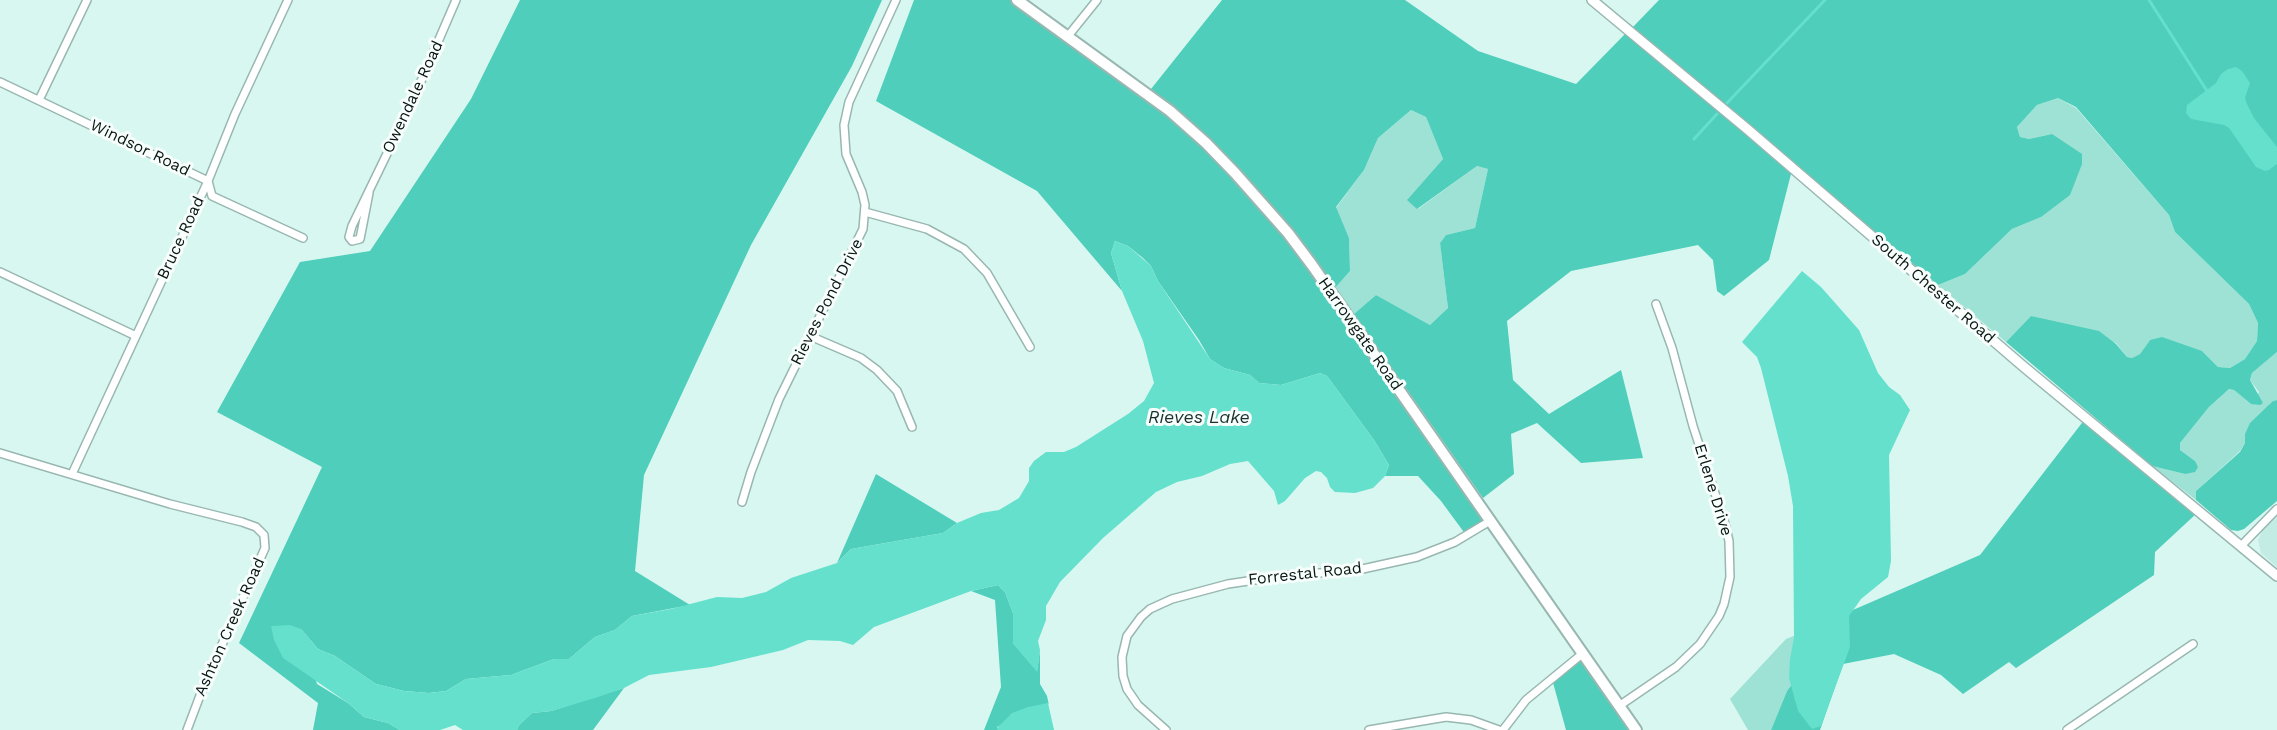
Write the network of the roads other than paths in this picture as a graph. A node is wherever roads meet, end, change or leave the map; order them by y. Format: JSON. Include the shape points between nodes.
{"nodes":[{"id":1,"x":87,"y":0,"type":"edge"},
{"id":2,"x":288,"y":0,"type":"edge"},
{"id":3,"x":456,"y":0,"type":"edge"},
{"id":4,"x":896,"y":0,"type":"edge"},
{"id":5,"x":1017,"y":0,"type":"edge"},
{"id":6,"x":1097,"y":0,"type":"edge"},
{"id":7,"x":1592,"y":0,"type":"edge"},
{"id":8,"x":1068,"y":36,"type":"junction"},
{"id":9,"x":0,"y":82,"type":"edge"},
{"id":10,"x":39,"y":100,"type":"junction"},
{"id":11,"x":207,"y":181,"type":"junction"},
{"id":12,"x":369,"y":193,"type":"junction"},
{"id":13,"x":865,"y":212,"type":"junction"},
{"id":14,"x":303,"y":238,"type":"dead end"},
{"id":15,"x":0,"y":272,"type":"edge"},
{"id":16,"x":1656,"y":304,"type":"dead end"},
{"id":17,"x":136,"y":336,"type":"junction"},
{"id":18,"x":810,"y":336,"type":"junction"},
{"id":19,"x":1030,"y":347,"type":"dead end"},
{"id":20,"x":912,"y":427,"type":"dead end"},
{"id":21,"x":0,"y":453,"type":"edge"},
{"id":22,"x":72,"y":474,"type":"junction"},
{"id":23,"x":742,"y":502,"type":"dead end"},
{"id":24,"x":2277,"y":509,"type":"edge"},
{"id":25,"x":1490,"y":521,"type":"junction"},
{"id":26,"x":2241,"y":546,"type":"junction"},
{"id":27,"x":2277,"y":576,"type":"edge"},
{"id":28,"x":2193,"y":644,"type":"dead end"},
{"id":29,"x":1582,"y":654,"type":"junction"},
{"id":30,"x":1619,"y":706,"type":"junction"},
{"id":31,"x":187,"y":730,"type":"edge"},
{"id":32,"x":1166,"y":730,"type":"edge"},
{"id":33,"x":1369,"y":730,"type":"edge"},
{"id":34,"x":1501,"y":730,"type":"edge"},
{"id":35,"x":1636,"y":730,"type":"edge"},
{"id":36,"x":2067,"y":730,"type":"edge"}],
"edges":[{"from":1,"to":10,"type":"street"},
{"from":2,"to":11,"type":"street","name":"Bruce Road"},
{"from":3,"to":12,"type":"street","name":"Owendale Road"},
{"from":4,"to":13,"type":"street","name":"Rieves Pond Drive","via":[[849,102],[844,125],[846,154],[862,192]]},
{"from":5,"to":8,"type":"main road","name":"Harrowgate Road"},
{"from":6,"to":8,"type":"street"},
{"from":7,"to":26,"type":"street","name":"South Chester Road"},
{"from":8,"to":25,"type":"main road","name":"Harrowgate Road","via":[[1170,111],[1255,195],[1312,265]]},
{"from":9,"to":10,"type":"street","name":"Windsor Road"},
{"from":10,"to":11,"type":"street","name":"Windsor Road"},
{"from":11,"to":14,"type":"street","name":"Windsor Road","via":[[212,196]]},
{"from":11,"to":17,"type":"street","name":"Bruce Road"},
{"from":12,"to":12,"type":"street","name":"Owendale Road","via":[[360,239],[352,241],[349,233]]},
{"from":13,"to":18,"type":"street","name":"Rieves Pond Drive","via":[[860,240]]},
{"from":13,"to":19,"type":"street","via":[[927,229],[964,249],[987,273]]},
{"from":15,"to":17,"type":"street"},
{"from":16,"to":30,"type":"street","name":"Erlene Drive","via":[[1725,524],[1730,577],[1719,616],[1700,644],[1676,667]]},
{"from":17,"to":22,"type":"street","name":"Bruce Road"},
{"from":18,"to":20,"type":"street","via":[[861,358],[878,370],[897,391]]},
{"from":18,"to":23,"type":"street","name":"Rieves Pond Drive","via":[[774,410]]},
{"from":21,"to":22,"type":"street","name":"Ashton Creek Road"},
{"from":22,"to":31,"type":"street","name":"Ashton Creek Road","via":[[256,527],[264,536],[266,548]]},
{"from":24,"to":26,"type":"street"},
{"from":25,"to":29,"type":"main road","name":"Harrowgate Road"},
{"from":25,"to":32,"type":"street","name":"Forrestal Road","via":[[1455,542],[1417,557],[1358,570],[1251,580],[1172,598],[1149,609],[1127,636],[1122,668],[1127,689],[1138,705]]},
{"from":26,"to":27,"type":"street","name":"South Chester Road"},
{"from":28,"to":36,"type":"street"},
{"from":29,"to":30,"type":"main road","name":"Harrowgate Road"},
{"from":29,"to":34,"type":"street","via":[[1526,700]]},
{"from":30,"to":35,"type":"main road","name":"Harrowgate Road"},
{"from":33,"to":34,"type":"street","via":[[1452,717]]}]}
